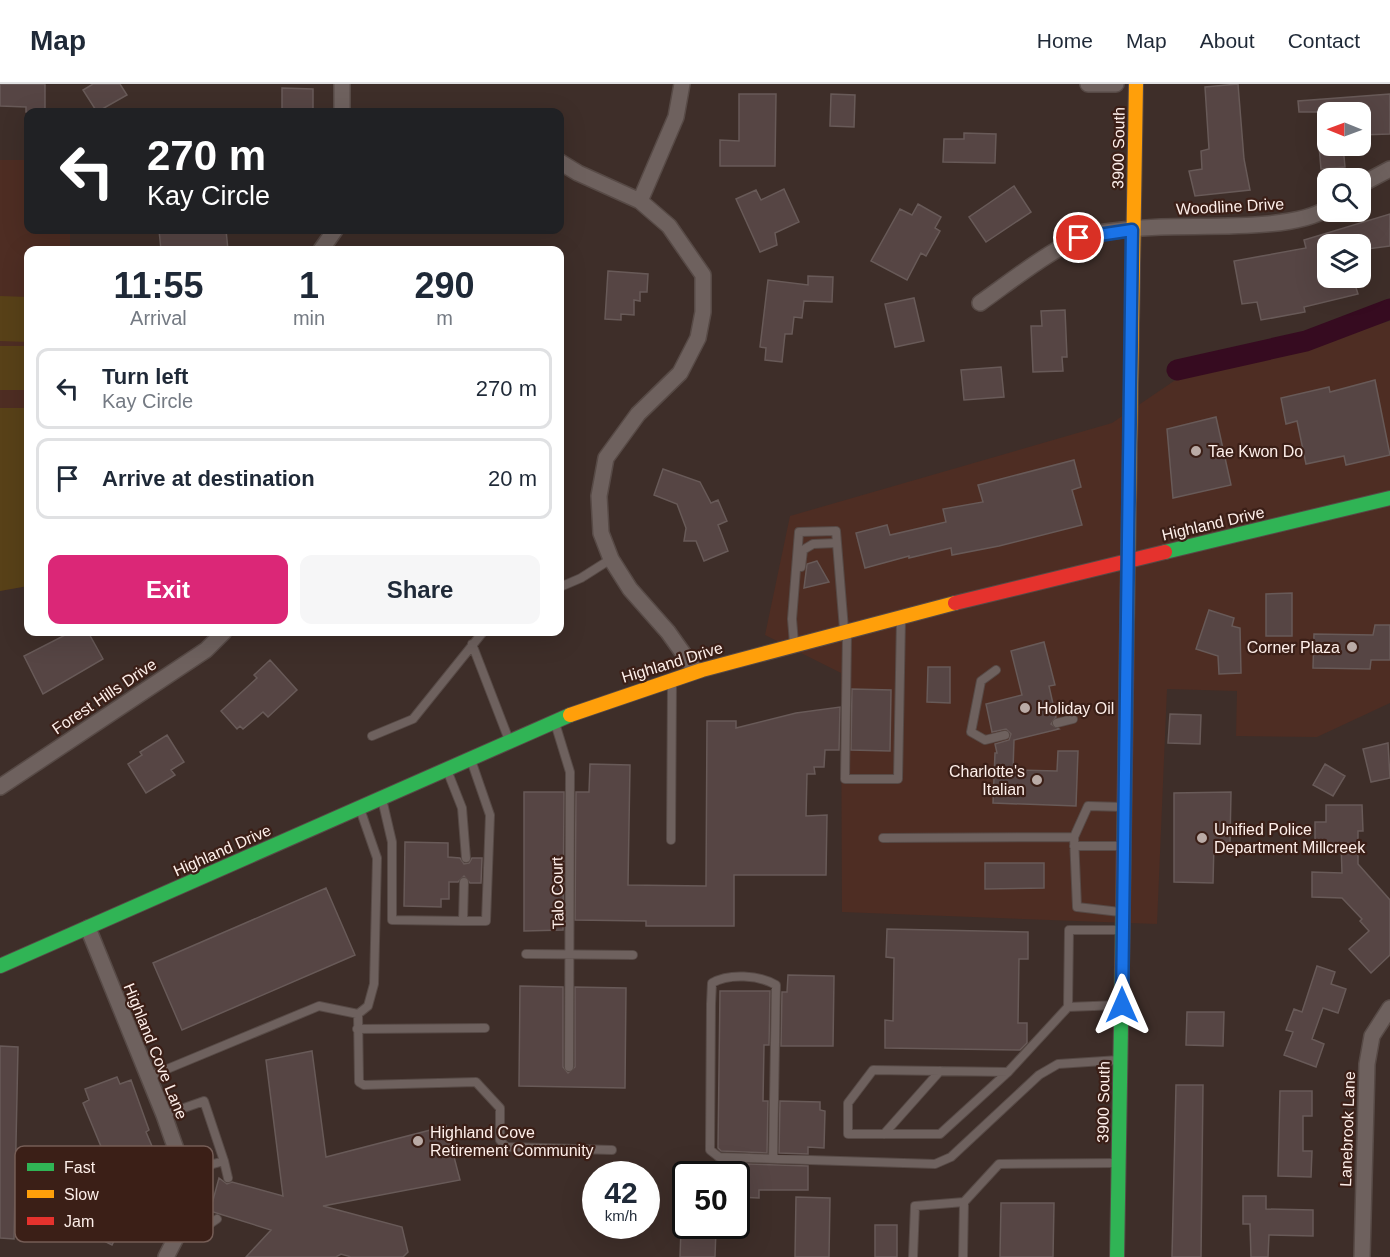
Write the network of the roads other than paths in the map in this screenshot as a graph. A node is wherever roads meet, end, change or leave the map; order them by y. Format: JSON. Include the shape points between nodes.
{"nodes":[{"id":1,"x":342,"y":84,"type":"edge"},
{"id":2,"x":682,"y":84,"type":"edge"},
{"id":3,"x":1088,"y":84,"type":"edge"},
{"id":4,"x":1116,"y":84,"type":"edge"},
{"id":5,"x":1136,"y":84,"type":"edge"},
{"id":6,"x":342,"y":108,"type":"edge"},
{"id":7,"x":564,"y":164,"type":"edge"},
{"id":8,"x":1390,"y":169,"type":"edge"},
{"id":9,"x":1371,"y":179,"type":"edge"},
{"id":10,"x":640,"y":201,"type":"junction"},
{"id":11,"x":1317,"y":214,"type":"edge"},
{"id":12,"x":1132,"y":230,"type":"junction"},
{"id":13,"x":980,"y":303,"type":"dead end"},
{"id":14,"x":1390,"y":498,"type":"edge"},
{"id":15,"x":837,"y":543,"type":"junction"},
{"id":16,"x":611,"y":559,"type":"junction"},
{"id":17,"x":1128,"y":562,"type":"junction"},
{"id":18,"x":564,"y":585,"type":"edge"},
{"id":19,"x":794,"y":588,"type":"junction"},
{"id":20,"x":901,"y":617,"type":"junction"},
{"id":21,"x":846,"y":631,"type":"junction"},
{"id":22,"x":220,"y":636,"type":"edge"},
{"id":23,"x":479,"y":636,"type":"edge"},
{"id":24,"x":472,"y":644,"type":"junction"},
{"id":25,"x":794,"y":644,"type":"junction"},
{"id":26,"x":695,"y":670,"type":"junction"},
{"id":27,"x":996,"y":670,"type":"dead end"},
{"id":28,"x":672,"y":677,"type":"junction"},
{"id":29,"x":1073,"y":719,"type":"dead end"},
{"id":30,"x":554,"y":722,"type":"junction"},
{"id":31,"x":1057,"y":723,"type":"dead end"},
{"id":32,"x":1005,"y":735,"type":"dead end"},
{"id":33,"x":372,"y":736,"type":"dead end"},
{"id":34,"x":510,"y":741,"type":"junction"},
{"id":35,"x":470,"y":759,"type":"junction"},
{"id":36,"x":447,"y":769,"type":"junction"},
{"id":37,"x":0,"y":788,"type":"edge"},
{"id":38,"x":381,"y":798,"type":"junction"},
{"id":39,"x":1124,"y":807,"type":"junction"},
{"id":40,"x":359,"y":808,"type":"junction"},
{"id":41,"x":883,"y":838,"type":"dead end"},
{"id":42,"x":671,"y":840,"type":"dead end"},
{"id":43,"x":1074,"y":842,"type":"junction"},
{"id":44,"x":1124,"y":846,"type":"junction"},
{"id":45,"x":466,"y":858,"type":"dead end"},
{"id":46,"x":464,"y":882,"type":"dead end"},
{"id":47,"x":1122,"y":912,"type":"junction"},
{"id":48,"x":463,"y":921,"type":"junction"},
{"id":49,"x":88,"y":928,"type":"junction"},
{"id":50,"x":1122,"y":930,"type":"junction"},
{"id":51,"x":571,"y":953,"type":"junction"},
{"id":52,"x":526,"y":954,"type":"dead end"},
{"id":53,"x":633,"y":955,"type":"dead end"},
{"id":54,"x":0,"y":966,"type":"edge"},
{"id":55,"x":1122,"y":1005,"type":"junction"},
{"id":56,"x":1068,"y":1007,"type":"junction"},
{"id":57,"x":1390,"y":1008,"type":"edge"},
{"id":58,"x":358,"y":1014,"type":"junction"},
{"id":59,"x":485,"y":1028,"type":"dead end"},
{"id":60,"x":357,"y":1029,"type":"junction"},
{"id":61,"x":1121,"y":1060,"type":"junction"},
{"id":62,"x":569,"y":1067,"type":"dead end"},
{"id":63,"x":940,"y":1071,"type":"junction"},
{"id":64,"x":1008,"y":1072,"type":"junction"},
{"id":65,"x":148,"y":1077,"type":"junction"},
{"id":66,"x":164,"y":1115,"type":"junction"},
{"id":67,"x":884,"y":1134,"type":"junction"},
{"id":68,"x":175,"y":1146,"type":"edge"},
{"id":69,"x":612,"y":1150,"type":"dead end"},
{"id":70,"x":773,"y":1158,"type":"junction"},
{"id":71,"x":224,"y":1161,"type":"junction"},
{"id":72,"x":1119,"y":1162,"type":"junction"},
{"id":73,"x":213,"y":1164,"type":"edge"},
{"id":74,"x":228,"y":1178,"type":"dead end"},
{"id":75,"x":963,"y":1202,"type":"junction"},
{"id":76,"x":216,"y":1219,"type":"dead end"},
{"id":77,"x":213,"y":1221,"type":"edge"},
{"id":78,"x":174,"y":1242,"type":"edge"},
{"id":79,"x":166,"y":1257,"type":"edge"},
{"id":80,"x":913,"y":1257,"type":"edge"},
{"id":81,"x":963,"y":1257,"type":"edge"},
{"id":82,"x":1117,"y":1257,"type":"edge"},
{"id":83,"x":1362,"y":1257,"type":"edge"}],
"edges":[{"from":1,"to":6,"type":"street"},
{"from":2,"to":10,"type":"street","via":[[676,117]]},
{"from":3,"to":4,"type":"street"},
{"from":5,"to":12,"type":"main road","name":"3900 South"},
{"from":7,"to":10,"type":"street"},
{"from":8,"to":9,"type":"street"},
{"from":10,"to":16,"type":"street","via":[[669,226],[704,275],[703,312],[699,338],[680,374],[638,414],[606,458],[599,496],[601,533]]},
{"from":11,"to":12,"type":"street","name":"Woodline Drive","via":[[1306,219]]},
{"from":12,"to":13,"type":"street","name":"Woodline Drive","via":[[1079,238]]},
{"from":12,"to":17,"type":"main road","name":"3900 South"},
{"from":14,"to":17,"type":"main road","name":"Highland Drive"},
{"from":15,"to":19,"type":"lane","via":[[813,544],[803,550],[799,582]]},
{"from":15,"to":19,"type":"lane","via":[[836,531],[799,532]]},
{"from":15,"to":21,"type":"lane"},
{"from":16,"to":18,"type":"lane"},
{"from":16,"to":26,"type":"street"},
{"from":17,"to":20,"type":"main road","name":"Highland Drive"},
{"from":17,"to":39,"type":"main road","name":"3900 South"},
{"from":19,"to":25,"type":"lane"},
{"from":20,"to":21,"type":"main road","name":"Highland Drive"},
{"from":20,"to":21,"type":"lane","via":[[898,780],[845,779]]},
{"from":21,"to":25,"type":"main road","name":"Highland Drive"},
{"from":22,"to":37,"type":"street","name":"Forest Hills Drive","via":[[206,650]]},
{"from":23,"to":24,"type":"lane"},
{"from":24,"to":33,"type":"lane","via":[[413,719]]},
{"from":24,"to":34,"type":"lane"},
{"from":25,"to":26,"type":"main road","name":"Highland Drive"},
{"from":26,"to":28,"type":"main road","name":"Highland Drive"},
{"from":27,"to":32,"type":"lane","via":[[981,681],[971,732],[985,740]]},
{"from":28,"to":30,"type":"main road","name":"Highland Drive"},
{"from":28,"to":42,"type":"lane"},
{"from":29,"to":31,"type":"lane"},
{"from":30,"to":34,"type":"main road","name":"Highland Drive"},
{"from":30,"to":51,"type":"lane","name":"Talo Court","via":[[570,772]]},
{"from":34,"to":35,"type":"main road","name":"Highland Drive"},
{"from":35,"to":36,"type":"main road","name":"Highland Drive"},
{"from":35,"to":48,"type":"lane","via":[[490,815],[488,883],[486,921]]},
{"from":36,"to":38,"type":"main road","name":"Highland Drive"},
{"from":36,"to":45,"type":"lane","via":[[462,807]]},
{"from":38,"to":40,"type":"main road","name":"Highland Drive"},
{"from":38,"to":48,"type":"lane","via":[[392,842],[392,920]]},
{"from":39,"to":43,"type":"lane","via":[[1088,806]]},
{"from":39,"to":44,"type":"main road","name":"3900 South"},
{"from":40,"to":49,"type":"main road","name":"Highland Drive"},
{"from":40,"to":58,"type":"lane","via":[[378,858],[374,984],[368,1006]]},
{"from":41,"to":43,"type":"lane"},
{"from":43,"to":44,"type":"lane"},
{"from":43,"to":47,"type":"lane","via":[[1077,907]]},
{"from":44,"to":47,"type":"main road","name":"3900 South"},
{"from":46,"to":48,"type":"lane"},
{"from":47,"to":50,"type":"main road","name":"3900 South"},
{"from":49,"to":54,"type":"main road","name":"Highland Drive"},
{"from":49,"to":65,"type":"street","name":"Highland Cove Lane"},
{"from":50,"to":55,"type":"main road","name":"3900 South"},
{"from":50,"to":56,"type":"lane","via":[[1069,930]]},
{"from":51,"to":52,"type":"lane"},
{"from":51,"to":53,"type":"lane"},
{"from":51,"to":62,"type":"lane","name":"Talo Court"},
{"from":55,"to":56,"type":"lane"},
{"from":55,"to":61,"type":"main road","name":"3900 South"},
{"from":56,"to":64,"type":"lane"},
{"from":57,"to":83,"type":"street","name":"Lanebrook Lane","via":[[1372,1036],[1367,1064]]},
{"from":58,"to":60,"type":"lane"},
{"from":58,"to":65,"type":"lane","via":[[319,1006]]},
{"from":59,"to":60,"type":"lane"},
{"from":60,"to":69,"type":"lane","via":[[359,1083],[476,1082],[500,1108],[500,1140],[506,1147]]},
{"from":61,"to":70,"type":"lane","via":[[1058,1064],[1040,1075],[951,1157],[935,1164]]},
{"from":61,"to":72,"type":"main road","name":"3900 South"},
{"from":63,"to":64,"type":"lane"},
{"from":63,"to":67,"type":"lane"},
{"from":63,"to":67,"type":"lane","via":[[873,1070],[848,1103],[848,1134]]},
{"from":64,"to":67,"type":"lane","via":[[940,1134]]},
{"from":65,"to":66,"type":"street","name":"Highland Cove Lane"},
{"from":66,"to":68,"type":"street","name":"Highland Cove Lane"},
{"from":66,"to":71,"type":"lane","via":[[204,1101]]},
{"from":70,"to":70,"type":"lane","via":[[719,1157],[710,1150],[712,983],[722,977],[766,979],[776,985]]},
{"from":71,"to":73,"type":"lane"},
{"from":71,"to":74,"type":"lane"},
{"from":72,"to":75,"type":"lane","via":[[999,1164]]},
{"from":72,"to":82,"type":"main road","name":"3900 South"},
{"from":75,"to":80,"type":"lane","via":[[915,1206]]},
{"from":75,"to":81,"type":"lane"},
{"from":76,"to":77,"type":"lane"},
{"from":78,"to":79,"type":"street","name":"Highland Cove Lane"}]}
